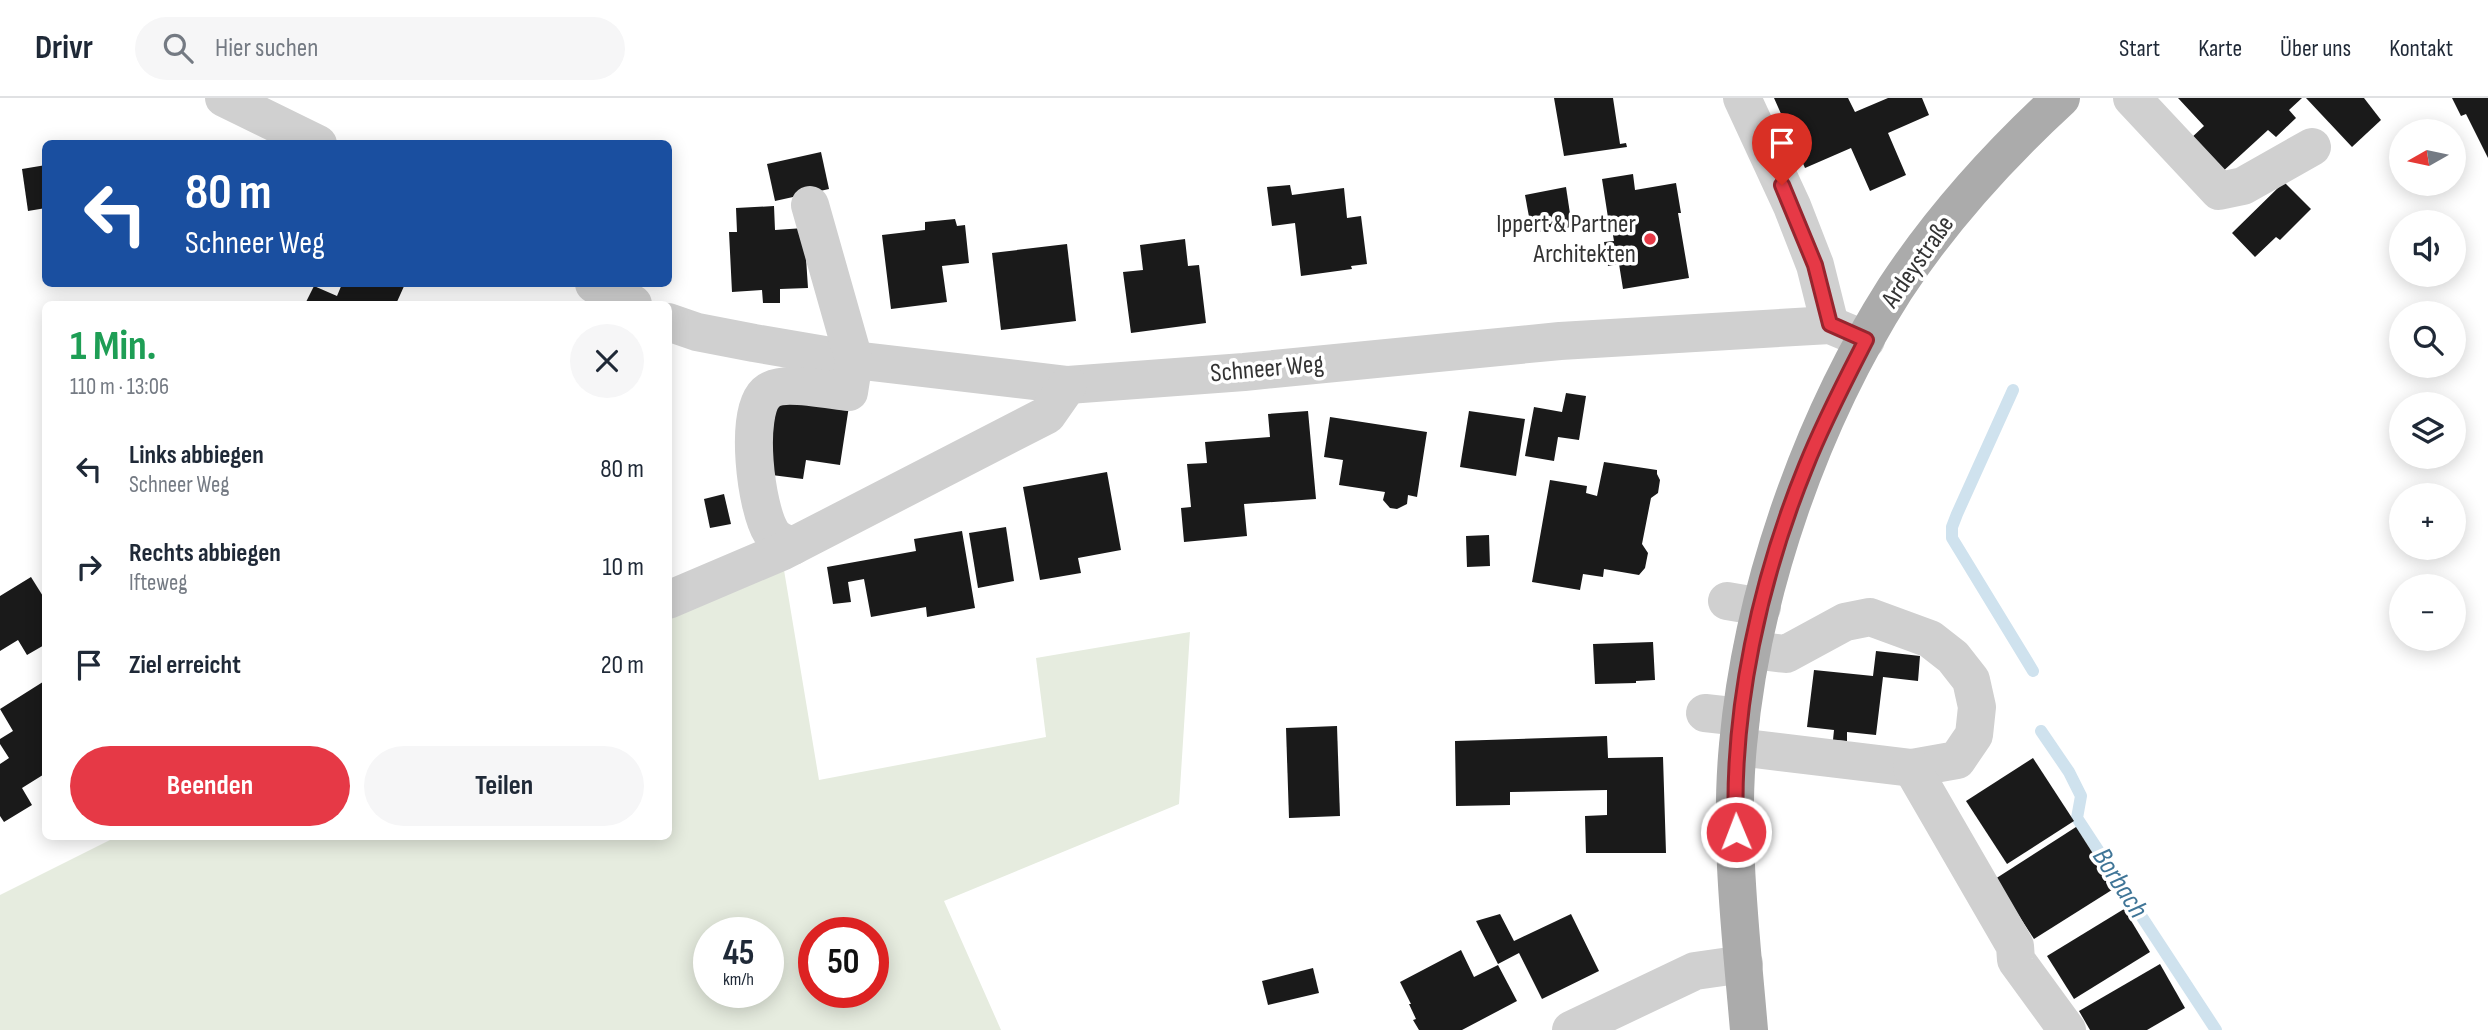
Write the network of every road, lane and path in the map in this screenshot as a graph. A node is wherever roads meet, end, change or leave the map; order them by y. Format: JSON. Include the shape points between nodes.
{"nodes":[{"id":1,"x":225,"y":98,"type":"edge"},
{"id":2,"x":1742,"y":98,"type":"edge"},
{"id":3,"x":2061,"y":98,"type":"edge"},
{"id":4,"x":2132,"y":98,"type":"edge"},
{"id":5,"x":310,"y":140,"type":"edge"},
{"id":6,"x":2312,"y":147,"type":"dead end"},
{"id":7,"x":810,"y":205,"type":"dead end"},
{"id":8,"x":600,"y":287,"type":"edge"},
{"id":9,"x":627,"y":301,"type":"edge"},
{"id":10,"x":672,"y":323,"type":"edge"},
{"id":11,"x":1830,"y":324,"type":"junction"},
{"id":12,"x":1866,"y":340,"type":"junction"},
{"id":13,"x":854,"y":360,"type":"junction"},
{"id":14,"x":1068,"y":385,"type":"junction"},
{"id":15,"x":793,"y":546,"type":"junction"},
{"id":16,"x":672,"y":598,"type":"edge"},
{"id":17,"x":1752,"y":650,"type":"junction"},
{"id":18,"x":1728,"y":725,"type":"junction"},
{"id":19,"x":1912,"y":768,"type":"junction"},
{"id":20,"x":1744,"y":964,"type":"junction"},
{"id":21,"x":1570,"y":1030,"type":"edge"},
{"id":22,"x":1749,"y":1030,"type":"edge"},
{"id":23,"x":2067,"y":1030,"type":"edge"}],
"edges":[{"from":1,"to":5,"type":"street"},
{"from":2,"to":11,"type":"street","via":[[1785,208],[1815,265]]},
{"from":3,"to":12,"type":"main road","name":"Ardeystraße","via":[[2024,132],[1955,210],[1896,289]]},
{"from":4,"to":6,"type":"street","via":[[2219,191],[2243,186]]},
{"from":7,"to":13,"type":"street"},
{"from":8,"to":9,"type":"street"},
{"from":10,"to":13,"type":"street","name":"Schneer Weg","via":[[720,337]]},
{"from":11,"to":12,"type":"street","name":"Schneer Weg"},
{"from":11,"to":14,"type":"street","name":"Schneer Weg","via":[[1559,331],[1258,370]]},
{"from":12,"to":17,"type":"main road","name":"Ardeystraße","via":[[1744,604]]},
{"from":13,"to":14,"type":"street","name":"Schneer Weg"},
{"from":13,"to":15,"type":"street","via":[[849,392],[783,385],[766,392],[757,407],[753,454],[760,504],[771,533]]},
{"from":14,"to":15,"type":"street","via":[[1047,415]]},
{"from":15,"to":16,"type":"street"},
{"from":17,"to":18,"type":"main road","name":"Ardeystraße"},
{"from":17,"to":19,"type":"street","via":[[1786,654],[1845,622],[1870,617],[1930,639],[1953,657],[1971,680],[1977,707],[1974,735],[1957,760]]},
{"from":18,"to":19,"type":"street"},
{"from":18,"to":20,"type":"main road","name":"Ardeystraße"},
{"from":19,"to":23,"type":"street","via":[[2015,946],[2016,960]]},
{"from":20,"to":21,"type":"street","via":[[1695,971]]},
{"from":20,"to":22,"type":"main road","name":"Ardeystraße"}]}
